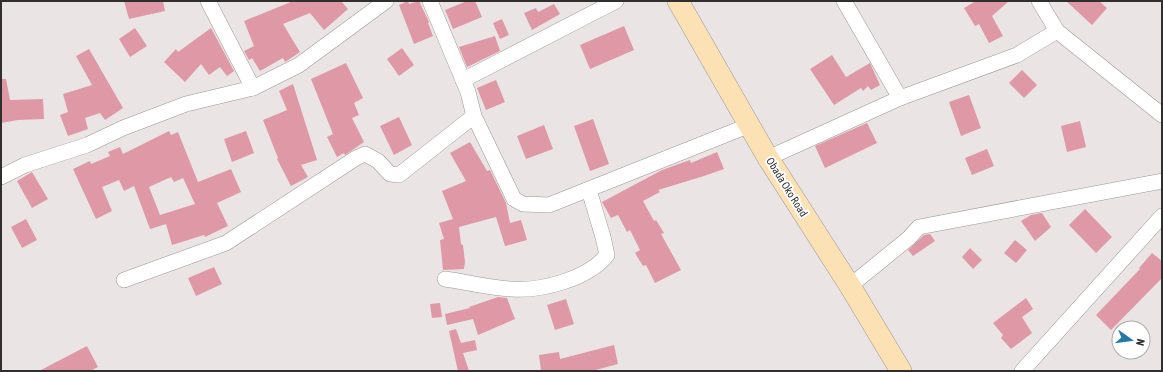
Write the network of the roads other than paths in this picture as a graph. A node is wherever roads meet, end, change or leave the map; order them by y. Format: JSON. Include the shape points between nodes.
{"nodes":[{"id":1,"x":208,"y":1,"type":"edge"},
{"id":2,"x":386,"y":1,"type":"edge"},
{"id":3,"x":430,"y":1,"type":"edge"},
{"id":4,"x":616,"y":1,"type":"edge"},
{"id":5,"x":678,"y":1,"type":"edge"},
{"id":6,"x":844,"y":1,"type":"edge"},
{"id":7,"x":1039,"y":1,"type":"edge"},
{"id":8,"x":1057,"y":31,"type":"junction"},
{"id":9,"x":464,"y":80,"type":"junction"},
{"id":10,"x":253,"y":88,"type":"junction"},
{"id":11,"x":900,"y":98,"type":"junction"},
{"id":12,"x":1162,"y":115,"type":"edge"},
{"id":13,"x":474,"y":116,"type":"junction"},
{"id":14,"x":750,"y":125,"type":"junction"},
{"id":15,"x":768,"y":158,"type":"junction"},
{"id":16,"x":1,"y":176,"type":"edge"},
{"id":17,"x":1162,"y":181,"type":"edge"},
{"id":18,"x":589,"y":190,"type":"junction"},
{"id":19,"x":1162,"y":216,"type":"edge"},
{"id":20,"x":445,"y":279,"type":"dead end"},
{"id":21,"x":124,"y":280,"type":"dead end"},
{"id":22,"x":850,"y":286,"type":"junction"},
{"id":23,"x":902,"y":371,"type":"edge"},
{"id":24,"x":1022,"y":371,"type":"edge"}],
"edges":[{"from":1,"to":10,"type":"street"},
{"from":2,"to":10,"type":"street","via":[[299,65]]},
{"from":3,"to":9,"type":"street"},
{"from":4,"to":9,"type":"street"},
{"from":5,"to":14,"type":"main road","name":"Obada Oko Road"},
{"from":6,"to":11,"type":"street"},
{"from":7,"to":8,"type":"street"},
{"from":8,"to":11,"type":"street","via":[[1017,55]]},
{"from":8,"to":12,"type":"street"},
{"from":9,"to":13,"type":"street"},
{"from":10,"to":16,"type":"street","via":[[186,104]]},
{"from":11,"to":15,"type":"street"},
{"from":13,"to":18,"type":"street","via":[[514,199],[523,204],[549,205]]},
{"from":13,"to":21,"type":"street","via":[[399,175],[390,174],[378,161],[365,154],[226,243]]},
{"from":14,"to":15,"type":"main road","name":"Obada Oko Road"},
{"from":14,"to":18,"type":"street"},
{"from":15,"to":22,"type":"main road","name":"Obada Oko Road"},
{"from":17,"to":22,"type":"street","via":[[919,227]]},
{"from":18,"to":20,"type":"street","via":[[607,255],[586,272],[556,285],[513,289]]},
{"from":19,"to":24,"type":"street"},
{"from":22,"to":23,"type":"main road","name":"Obada Oko Road"}]}
